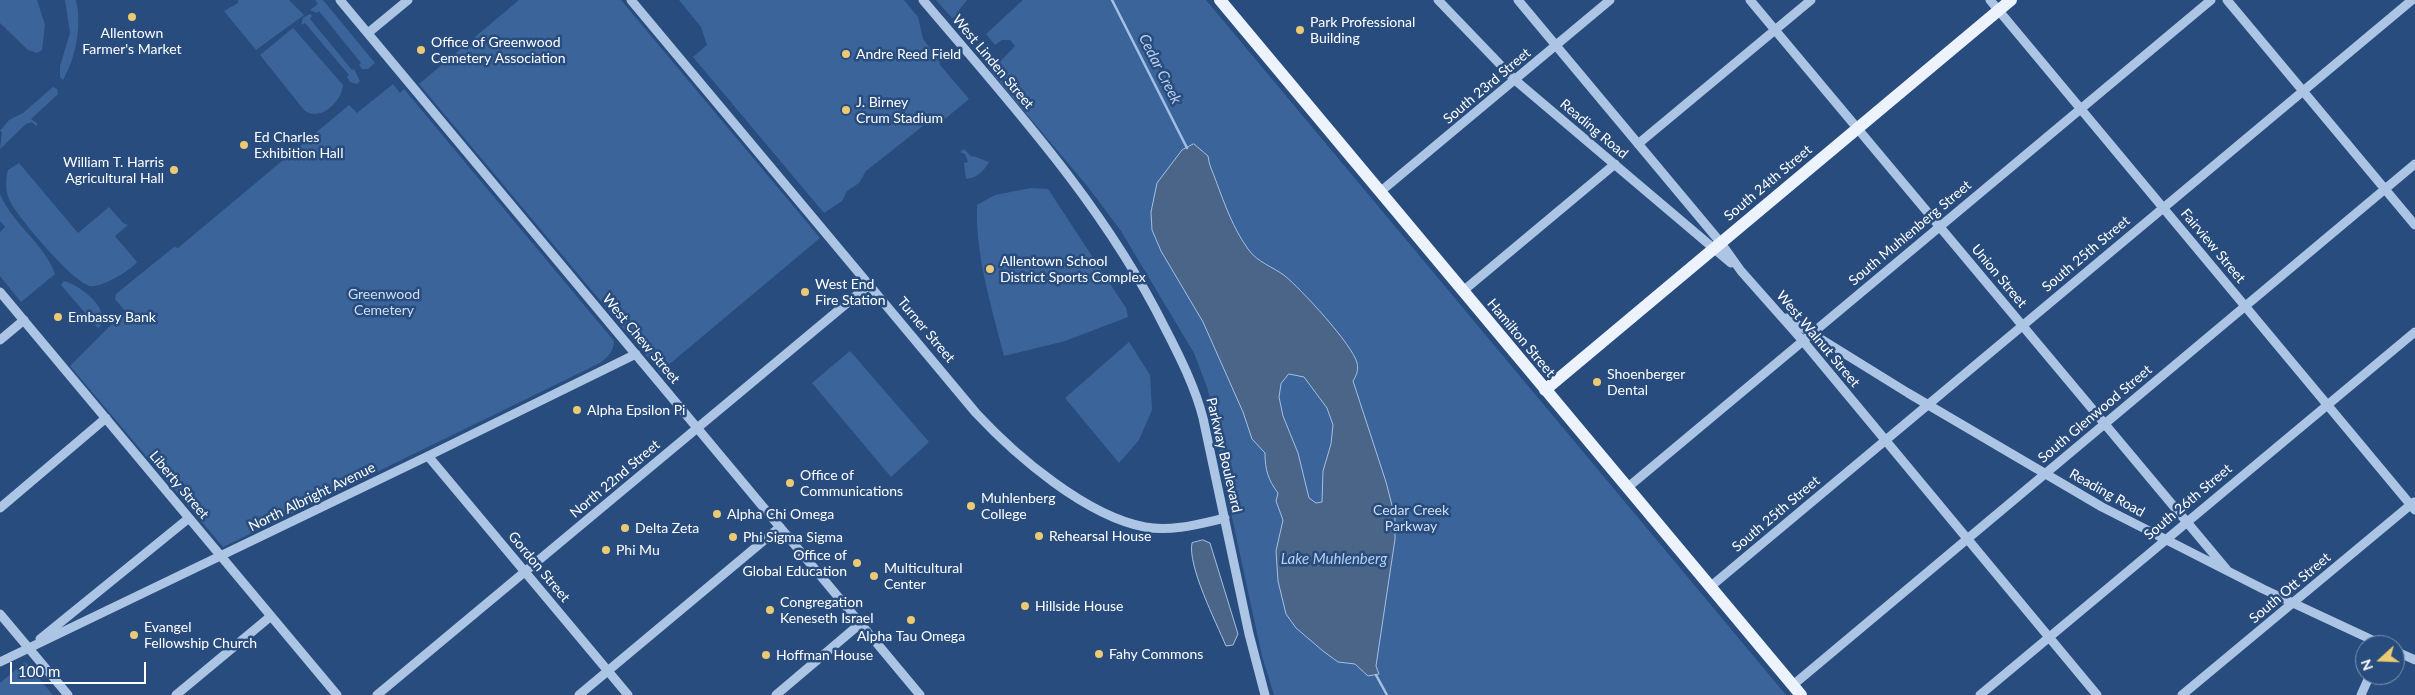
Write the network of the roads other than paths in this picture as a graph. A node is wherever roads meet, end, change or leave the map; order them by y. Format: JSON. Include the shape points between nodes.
{"nodes":[{"id":1,"x":340,"y":0,"type":"edge"},
{"id":2,"x":408,"y":0,"type":"edge"},
{"id":3,"x":631,"y":0,"type":"edge"},
{"id":4,"x":923,"y":0,"type":"edge"},
{"id":5,"x":1220,"y":0,"type":"edge"},
{"id":6,"x":1438,"y":0,"type":"edge"},
{"id":7,"x":1518,"y":0,"type":"edge"},
{"id":8,"x":1610,"y":0,"type":"edge"},
{"id":9,"x":1750,"y":0,"type":"edge"},
{"id":10,"x":1811,"y":0,"type":"edge"},
{"id":11,"x":1990,"y":0,"type":"edge"},
{"id":12,"x":2011,"y":0,"type":"edge"},
{"id":13,"x":2211,"y":0,"type":"edge"},
{"id":14,"x":2227,"y":0,"type":"edge"},
{"id":15,"x":2412,"y":0,"type":"edge"},
{"id":16,"x":1998,"y":10,"type":"junction"},
{"id":17,"x":1775,"y":30,"type":"junction"},
{"id":18,"x":368,"y":33,"type":"junction"},
{"id":19,"x":1556,"y":46,"type":"junction"},
{"id":20,"x":1515,"y":80,"type":"junction"},
{"id":21,"x":2303,"y":91,"type":"junction"},
{"id":22,"x":2081,"y":109,"type":"junction"},
{"id":23,"x":1857,"y":128,"type":"junction"},
{"id":24,"x":1041,"y":141,"type":"joint"},
{"id":25,"x":1638,"y":144,"type":"junction"},
{"id":26,"x":1615,"y":164,"type":"junction"},
{"id":27,"x":2415,"y":164,"type":"edge"},
{"id":28,"x":2385,"y":189,"type":"junction"},
{"id":29,"x":1380,"y":192,"type":"junction"},
{"id":30,"x":2163,"y":207,"type":"junction"},
{"id":31,"x":1940,"y":226,"type":"junction"},
{"id":32,"x":2415,"y":226,"type":"edge"},
{"id":33,"x":1717,"y":246,"type":"junction"},
{"id":34,"x":1741,"y":271,"type":"joint"},
{"id":35,"x":870,"y":284,"type":"junction"},
{"id":36,"x":0,"y":292,"type":"edge"},
{"id":37,"x":1463,"y":292,"type":"junction"},
{"id":38,"x":2245,"y":306,"type":"junction"},
{"id":39,"x":1779,"y":313,"type":"junction"},
{"id":40,"x":24,"y":320,"type":"junction"},
{"id":41,"x":2023,"y":325,"type":"junction"},
{"id":42,"x":2415,"y":332,"type":"edge"},
{"id":43,"x":1812,"y":334,"type":"junction"},
{"id":44,"x":0,"y":340,"type":"edge"},
{"id":45,"x":1803,"y":341,"type":"junction"},
{"id":46,"x":636,"y":354,"type":"junction"},
{"id":47,"x":1545,"y":390,"type":"junction"},
{"id":48,"x":1928,"y":404,"type":"junction"},
{"id":49,"x":2328,"y":405,"type":"junction"},
{"id":50,"x":106,"y":418,"type":"junction"},
{"id":51,"x":2105,"y":424,"type":"junction"},
{"id":52,"x":698,"y":428,"type":"junction"},
{"id":53,"x":1885,"y":440,"type":"junction"},
{"id":54,"x":428,"y":456,"type":"junction"},
{"id":55,"x":2045,"y":474,"type":"junction"},
{"id":56,"x":1627,"y":488,"type":"junction"},
{"id":57,"x":2414,"y":505,"type":"edge"},
{"id":58,"x":0,"y":508,"type":"edge"},
{"id":59,"x":189,"y":518,"type":"junction"},
{"id":60,"x":1224,"y":518,"type":"junction"},
{"id":61,"x":2187,"y":522,"type":"junction"},
{"id":62,"x":780,"y":527,"type":"junction"},
{"id":63,"x":1967,"y":539,"type":"junction"},
{"id":64,"x":2166,"y":540,"type":"junction"},
{"id":65,"x":221,"y":556,"type":"junction"},
{"id":66,"x":2227,"y":570,"type":"junction"},
{"id":67,"x":525,"y":572,"type":"junction"},
{"id":68,"x":1710,"y":586,"type":"junction"},
{"id":69,"x":2293,"y":604,"type":"junction"},
{"id":70,"x":0,"y":614,"type":"edge"},
{"id":71,"x":271,"y":616,"type":"junction"},
{"id":72,"x":861,"y":623,"type":"junction"},
{"id":73,"x":2360,"y":635,"type":"edge"},
{"id":74,"x":2049,"y":638,"type":"junction"},
{"id":75,"x":29,"y":648,"type":"junction"},
{"id":76,"x":0,"y":662,"type":"edge"},
{"id":77,"x":608,"y":671,"type":"junction"},
{"id":78,"x":1797,"y":690,"type":"edge"},
{"id":79,"x":68,"y":695,"type":"edge"},
{"id":80,"x":176,"y":695,"type":"edge"},
{"id":81,"x":337,"y":695,"type":"edge"},
{"id":82,"x":377,"y":695,"type":"edge"},
{"id":83,"x":579,"y":695,"type":"edge"},
{"id":84,"x":628,"y":695,"type":"edge"},
{"id":85,"x":776,"y":695,"type":"edge"},
{"id":86,"x":920,"y":695,"type":"edge"},
{"id":87,"x":1265,"y":695,"type":"edge"},
{"id":88,"x":1980,"y":695,"type":"edge"},
{"id":89,"x":2097,"y":695,"type":"edge"},
{"id":90,"x":2182,"y":695,"type":"edge"}],
"edges":[{"from":1,"to":18,"type":"street","name":"West Chew Street"},
{"from":2,"to":18,"type":"street"},
{"from":3,"to":35,"type":"street","name":"Turner Street"},
{"from":4,"to":24,"type":"street","name":"West Linden Street"},
{"from":5,"to":29,"type":"main road","name":"Hamilton Street"},
{"from":6,"to":20,"type":"street","name":"Reading Road"},
{"from":7,"to":19,"type":"street"},
{"from":8,"to":19,"type":"street","name":"South 23rd Street"},
{"from":9,"to":17,"type":"street","name":"Union Street"},
{"from":10,"to":17,"type":"street"},
{"from":11,"to":16,"type":"street","name":"Fairview Street"},
{"from":12,"to":16,"type":"main road","name":"South 24th Street"},
{"from":13,"to":22,"type":"street","name":"South Muhlenberg Street"},
{"from":14,"to":21,"type":"street"},
{"from":15,"to":21,"type":"street","name":"South 25th Street"},
{"from":16,"to":22,"type":"street","name":"Fairview Street"},
{"from":16,"to":23,"type":"main road","name":"South 24th Street"},
{"from":17,"to":23,"type":"street","name":"Union Street"},
{"from":17,"to":25,"type":"street"},
{"from":18,"to":46,"type":"street","name":"West Chew Street"},
{"from":19,"to":20,"type":"street","name":"South 23rd Street"},
{"from":19,"to":25,"type":"street"},
{"from":20,"to":26,"type":"street","name":"Reading Road"},
{"from":20,"to":29,"type":"street","name":"South 23rd Street"},
{"from":21,"to":28,"type":"street"},
{"from":21,"to":30,"type":"street","name":"South 25th Street"},
{"from":22,"to":30,"type":"street","name":"Fairview Street"},
{"from":22,"to":31,"type":"street","name":"South Muhlenberg Street"},
{"from":23,"to":31,"type":"street","name":"Union Street"},
{"from":23,"to":33,"type":"main road","name":"South 24th Street"},
{"from":24,"to":60,"type":"street","name":"Parkway Boulevard","via":[[1085,196],[1126,257],[1175,348],[1201,410]]},
{"from":25,"to":33,"type":"street"},
{"from":26,"to":33,"type":"street","name":"Reading Road"},
{"from":26,"to":37,"type":"street"},
{"from":27,"to":28,"type":"street","name":"South Glenwood Street"},
{"from":28,"to":32,"type":"street"},
{"from":28,"to":38,"type":"street","name":"South Glenwood Street"},
{"from":29,"to":37,"type":"main road","name":"Hamilton Street"},
{"from":30,"to":38,"type":"street","name":"Fairview Street"},
{"from":30,"to":41,"type":"street","name":"South 25th Street"},
{"from":31,"to":41,"type":"street","name":"Union Street"},
{"from":31,"to":43,"type":"street","name":"South Muhlenberg Street"},
{"from":33,"to":34,"type":"street","name":"Reading Road"},
{"from":33,"to":47,"type":"main road","name":"South 24th Street"},
{"from":34,"to":39,"type":"street","name":"West Walnut Street"},
{"from":35,"to":52,"type":"street","name":"North 22nd Street"},
{"from":35,"to":60,"type":"street","name":"Turner Street","via":[[995,433],[1058,485],[1106,513],[1145,527],[1166,528]]},
{"from":36,"to":40,"type":"street","name":"Liberty Street"},
{"from":37,"to":47,"type":"main road","name":"Hamilton Street"},
{"from":38,"to":49,"type":"street","name":"Fairview Street"},
{"from":38,"to":51,"type":"street","name":"South Glenwood Street"},
{"from":39,"to":43,"type":"street","name":"Reading Road"},
{"from":39,"to":45,"type":"street","name":"West Walnut Street"},
{"from":40,"to":44,"type":"street"},
{"from":40,"to":50,"type":"street","name":"Liberty Street"},
{"from":41,"to":48,"type":"street","name":"South 25th Street"},
{"from":41,"to":51,"type":"street","name":"Union Street"},
{"from":42,"to":49,"type":"street","name":"South 26th Street"},
{"from":43,"to":45,"type":"street","name":"South Muhlenberg Street"},
{"from":43,"to":48,"type":"street","name":"Reading Road"},
{"from":45,"to":53,"type":"street","name":"West Walnut Street"},
{"from":45,"to":56,"type":"street","name":"South Muhlenberg Street"},
{"from":46,"to":52,"type":"street","name":"West Chew Street"},
{"from":46,"to":54,"type":"street","name":"North Albright Avenue"},
{"from":47,"to":56,"type":"main road","name":"Hamilton Street"},
{"from":48,"to":53,"type":"street","name":"South 25th Street"},
{"from":48,"to":55,"type":"street","name":"Reading Road"},
{"from":49,"to":57,"type":"street","name":"Fairview Street"},
{"from":49,"to":61,"type":"street","name":"South 26th Street"},
{"from":50,"to":58,"type":"street"},
{"from":50,"to":59,"type":"street","name":"Liberty Street"},
{"from":51,"to":55,"type":"street","name":"South Glenwood Street"},
{"from":51,"to":61,"type":"street","name":"Union Street"},
{"from":52,"to":62,"type":"street","name":"West Chew Street"},
{"from":52,"to":67,"type":"street","name":"North 22nd Street"},
{"from":53,"to":63,"type":"street","name":"West Walnut Street"},
{"from":53,"to":68,"type":"street","name":"South 25th Street"},
{"from":54,"to":65,"type":"street","name":"North Albright Avenue"},
{"from":54,"to":67,"type":"street","name":"Gordon Street"},
{"from":55,"to":63,"type":"street","name":"South Glenwood Street"},
{"from":55,"to":64,"type":"street","name":"Reading Road"},
{"from":56,"to":68,"type":"main road","name":"Hamilton Street"},
{"from":57,"to":69,"type":"street","name":"South Ott Street"},
{"from":59,"to":65,"type":"street","name":"Liberty Street"},
{"from":59,"to":75,"type":"street"},
{"from":60,"to":87,"type":"street","name":"Parkway Boulevard"},
{"from":61,"to":64,"type":"street","name":"South 26th Street"},
{"from":61,"to":66,"type":"street","name":"Union Street"},
{"from":62,"to":72,"type":"street","name":"West Chew Street"},
{"from":62,"to":77,"type":"street"},
{"from":63,"to":74,"type":"street","name":"West Walnut Street"},
{"from":63,"to":78,"type":"street","name":"South Glenwood Street"},
{"from":64,"to":66,"type":"street","name":"Reading Road"},
{"from":64,"to":74,"type":"street","name":"South 26th Street"},
{"from":65,"to":71,"type":"street","name":"Liberty Street"},
{"from":65,"to":75,"type":"street","name":"North Albright Avenue"},
{"from":66,"to":69,"type":"street","name":"Reading Road"},
{"from":67,"to":77,"type":"street","name":"Gordon Street"},
{"from":67,"to":82,"type":"street","name":"North 22nd Street"},
{"from":68,"to":78,"type":"main road","name":"Hamilton Street"},
{"from":69,"to":73,"type":"street","name":"Reading Road"},
{"from":69,"to":90,"type":"street","name":"South Ott Street"},
{"from":70,"to":75,"type":"street"},
{"from":71,"to":80,"type":"street"},
{"from":71,"to":81,"type":"street","name":"Liberty Street"},
{"from":72,"to":85,"type":"street"},
{"from":72,"to":86,"type":"street","name":"West Chew Street"},
{"from":74,"to":88,"type":"street","name":"South 26th Street"},
{"from":74,"to":89,"type":"street","name":"West Walnut Street"},
{"from":75,"to":76,"type":"street","name":"North Albright Avenue"},
{"from":75,"to":79,"type":"street"},
{"from":77,"to":83,"type":"street"},
{"from":77,"to":84,"type":"street","name":"Gordon Street"}]}
